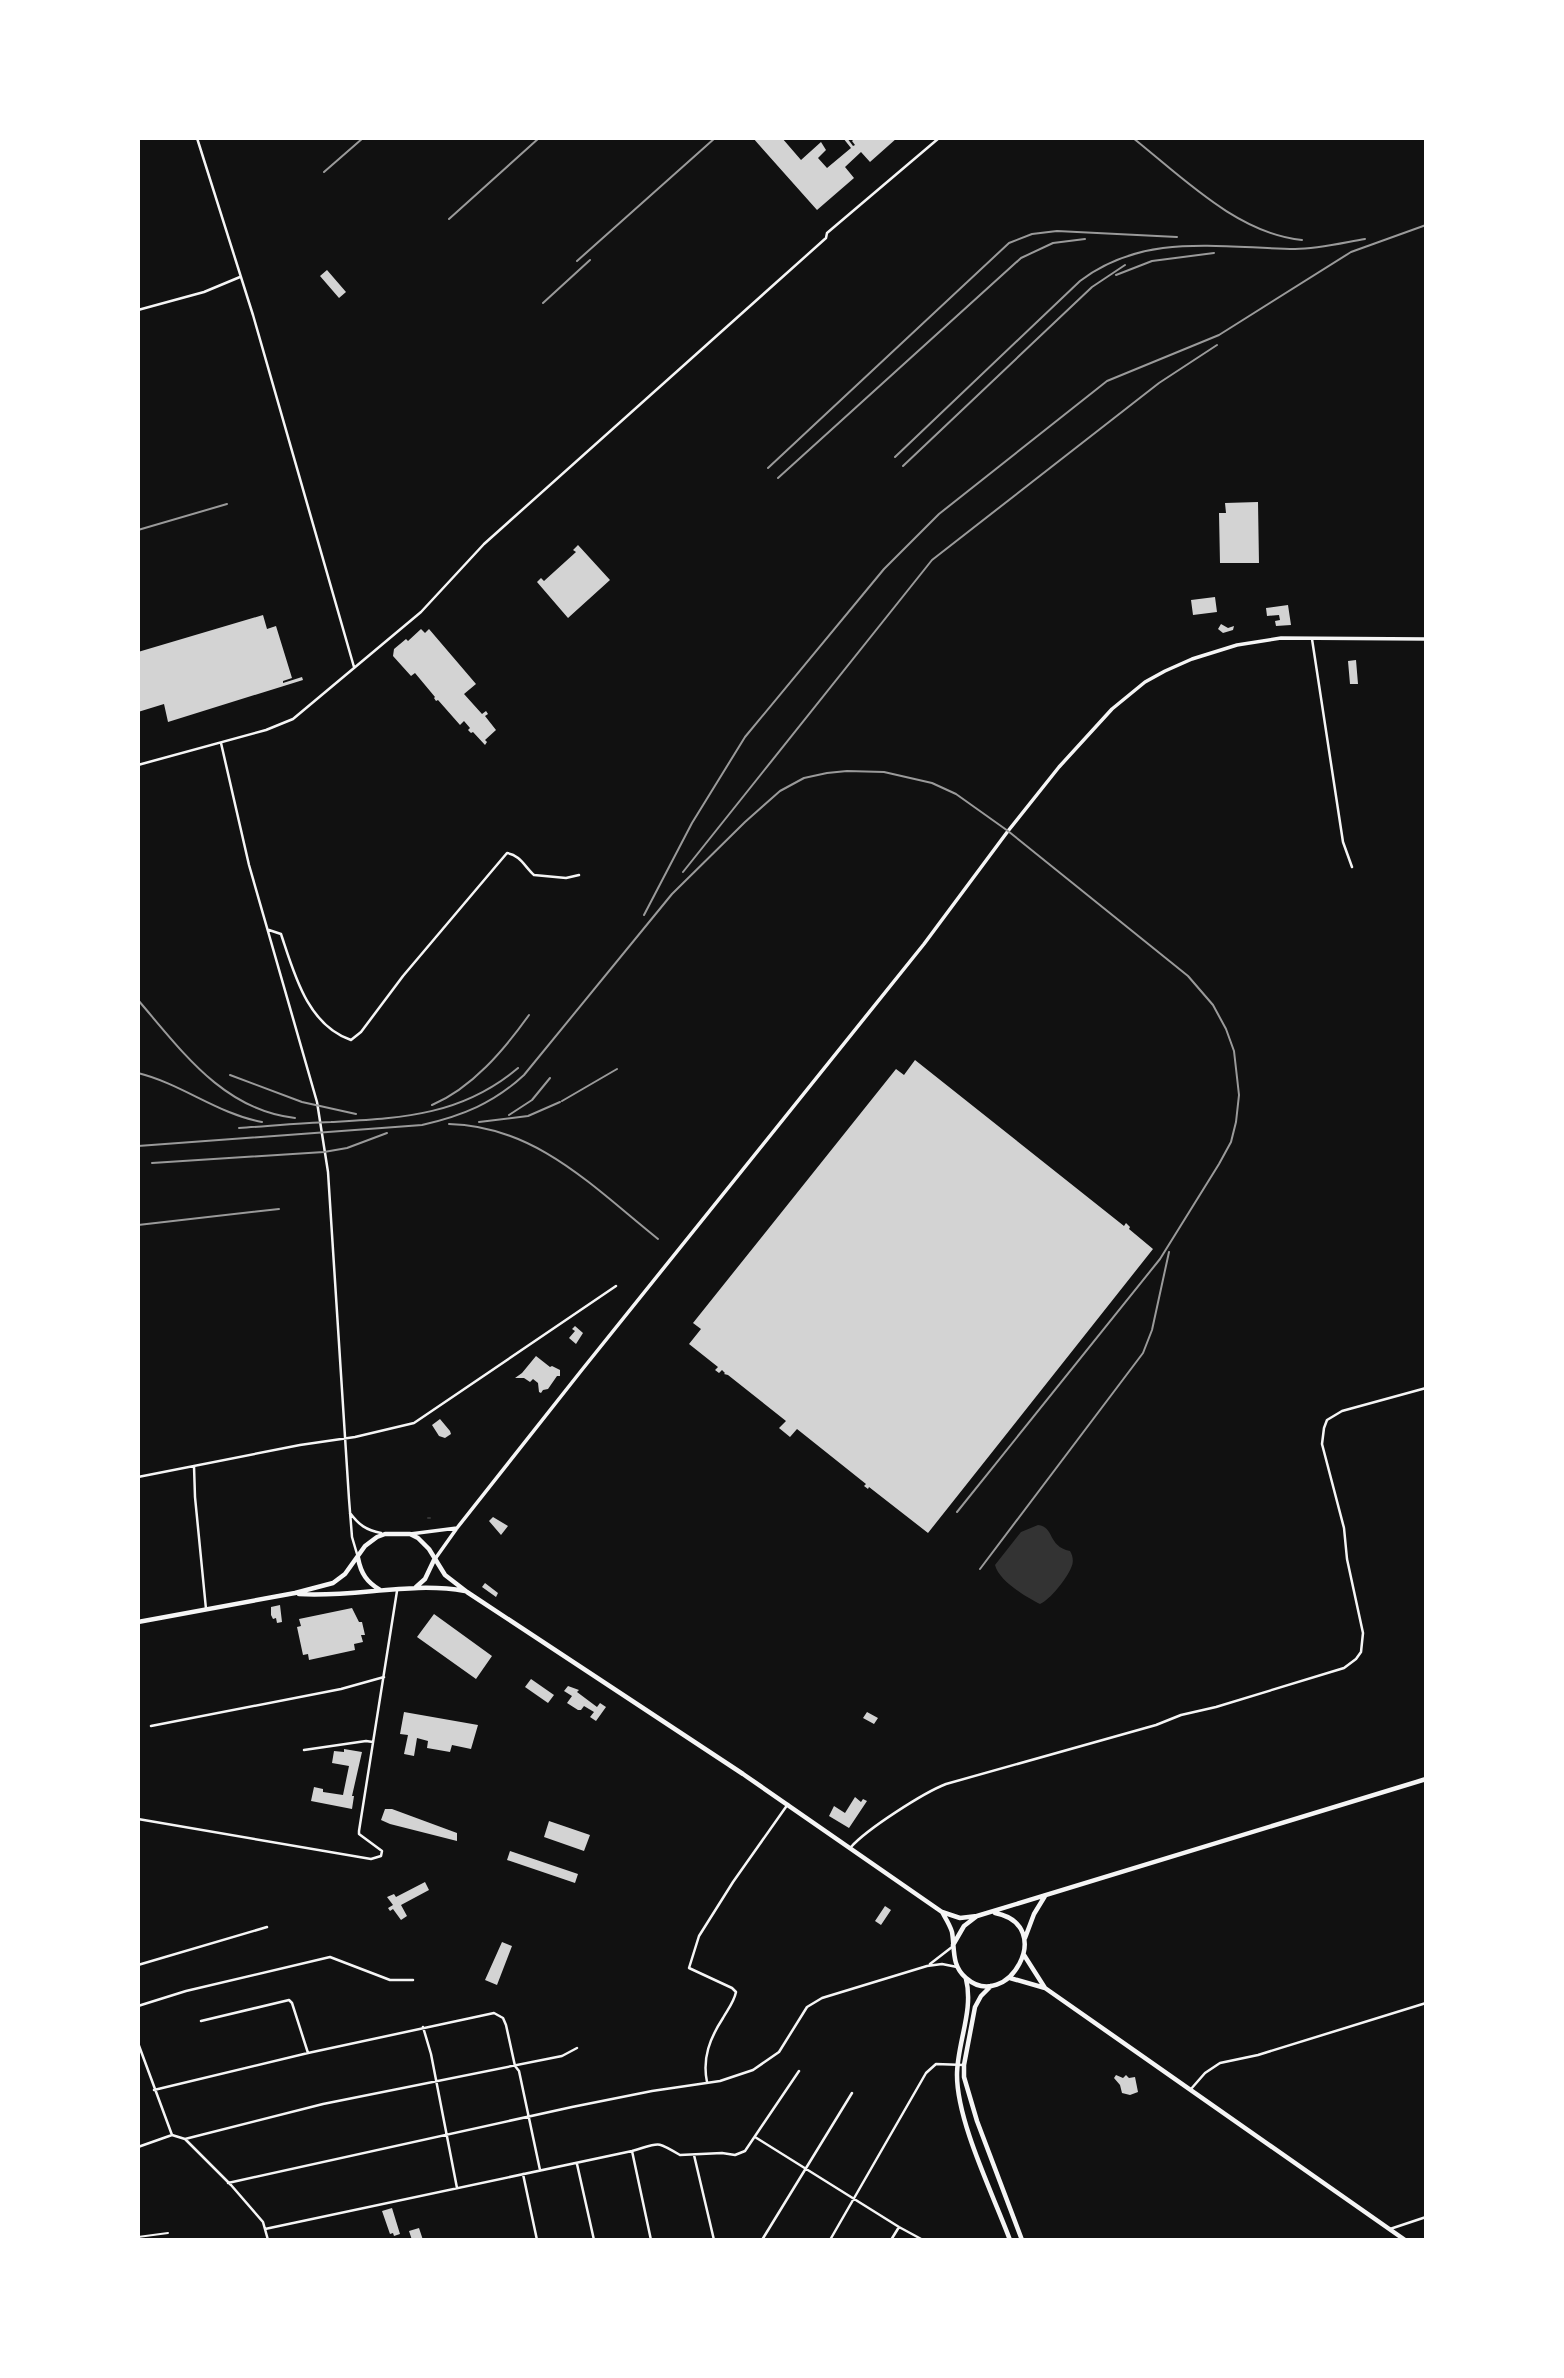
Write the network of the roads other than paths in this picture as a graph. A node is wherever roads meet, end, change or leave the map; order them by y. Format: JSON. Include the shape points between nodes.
{"nodes":[{"id":1,"x":197,"y":138,"type":"edge"},
{"id":2,"x":939,"y":138,"type":"edge"},
{"id":3,"x":240,"y":277,"type":"junction"},
{"id":4,"x":138,"y":310,"type":"edge"},
{"id":5,"x":1312,"y":639,"type":"junction"},
{"id":6,"x":1426,"y":639,"type":"edge"},
{"id":7,"x":354,"y":667,"type":"junction"},
{"id":8,"x":220,"y":743,"type":"junction"},
{"id":9,"x":138,"y":765,"type":"edge"},
{"id":10,"x":1352,"y":867,"type":"dead end"},
{"id":11,"x":579,"y":875,"type":"dead end"},
{"id":12,"x":268,"y":930,"type":"junction"},
{"id":13,"x":616,"y":1286,"type":"dead end"},
{"id":14,"x":1426,"y":1388,"type":"edge"},
{"id":15,"x":345,"y":1438,"type":"junction"},
{"id":16,"x":194,"y":1466,"type":"junction"},
{"id":17,"x":138,"y":1477,"type":"edge"},
{"id":18,"x":350,"y":1513,"type":"junction"},
{"id":19,"x":457,"y":1528,"type":"junction"},
{"id":20,"x":385,"y":1534,"type":"junction"},
{"id":21,"x":410,"y":1534,"type":"junction"},
{"id":22,"x":358,"y":1558,"type":"junction"},
{"id":23,"x":434,"y":1560,"type":"junction"},
{"id":24,"x":412,"y":1589,"type":"junction"},
{"id":25,"x":381,"y":1590,"type":"junction"},
{"id":26,"x":397,"y":1591,"type":"junction"},
{"id":27,"x":467,"y":1592,"type":"junction"},
{"id":28,"x":295,"y":1593,"type":"junction"},
{"id":29,"x":206,"y":1609,"type":"junction"},
{"id":30,"x":138,"y":1622,"type":"edge"},
{"id":31,"x":384,"y":1676,"type":"junction"},
{"id":32,"x":151,"y":1726,"type":"dead end"},
{"id":33,"x":373,"y":1742,"type":"junction"},
{"id":34,"x":304,"y":1750,"type":"dead end"},
{"id":35,"x":1426,"y":1779,"type":"edge"},
{"id":36,"x":788,"y":1804,"type":"junction"},
{"id":37,"x":138,"y":1819,"type":"edge"},
{"id":38,"x":851,"y":1847,"type":"junction"},
{"id":39,"x":1046,"y":1895,"type":"junction"},
{"id":40,"x":942,"y":1912,"type":"junction"},
{"id":41,"x":991,"y":1912,"type":"junction"},
{"id":42,"x":977,"y":1916,"type":"junction"},
{"id":43,"x":267,"y":1927,"type":"dead end"},
{"id":44,"x":1024,"y":1940,"type":"junction"},
{"id":45,"x":953,"y":1945,"type":"junction"},
{"id":46,"x":1024,"y":1955,"type":"junction"},
{"id":47,"x":138,"y":1965,"type":"edge"},
{"id":48,"x":927,"y":1966,"type":"junction"},
{"id":49,"x":958,"y":1968,"type":"junction"},
{"id":50,"x":1010,"y":1978,"type":"junction"},
{"id":51,"x":966,"y":1979,"type":"junction"},
{"id":52,"x":413,"y":1980,"type":"dead end"},
{"id":53,"x":991,"y":1986,"type":"junction"},
{"id":54,"x":1045,"y":1988,"type":"junction"},
{"id":55,"x":1426,"y":2003,"type":"edge"},
{"id":56,"x":138,"y":2006,"type":"edge"},
{"id":57,"x":201,"y":2021,"type":"dead end"},
{"id":58,"x":423,"y":2027,"type":"junction"},
{"id":59,"x":963,"y":2030,"type":"junction"},
{"id":60,"x":970,"y":2031,"type":"junction"},
{"id":61,"x":138,"y":2043,"type":"edge"},
{"id":62,"x":577,"y":2048,"type":"dead end"},
{"id":63,"x":308,"y":2053,"type":"junction"},
{"id":64,"x":957,"y":2065,"type":"junction"},
{"id":65,"x":964,"y":2065,"type":"junction"},
{"id":66,"x":515,"y":2067,"type":"junction"},
{"id":67,"x":799,"y":2071,"type":"dead end"},
{"id":68,"x":435,"y":2081,"type":"junction"},
{"id":69,"x":708,"y":2083,"type":"junction"},
{"id":70,"x":1191,"y":2089,"type":"junction"},
{"id":71,"x":154,"y":2090,"type":"junction"},
{"id":72,"x":958,"y":2090,"type":"junction"},
{"id":73,"x":966,"y":2091,"type":"junction"},
{"id":74,"x":852,"y":2093,"type":"dead end"},
{"id":75,"x":529,"y":2117,"type":"junction"},
{"id":76,"x":172,"y":2135,"type":"junction"},
{"id":77,"x":447,"y":2135,"type":"junction"},
{"id":78,"x":755,"y":2137,"type":"junction"},
{"id":79,"x":185,"y":2139,"type":"junction"},
{"id":80,"x":138,"y":2147,"type":"edge"},
{"id":81,"x":632,"y":2151,"type":"junction"},
{"id":82,"x":694,"y":2155,"type":"junction"},
{"id":83,"x":577,"y":2163,"type":"junction"},
{"id":84,"x":805,"y":2169,"type":"junction"},
{"id":85,"x":540,"y":2170,"type":"junction"},
{"id":86,"x":523,"y":2174,"type":"junction"},
{"id":87,"x":228,"y":2183,"type":"junction"},
{"id":88,"x":457,"y":2188,"type":"junction"},
{"id":89,"x":855,"y":2199,"type":"junction"},
{"id":90,"x":1426,"y":2217,"type":"edge"},
{"id":91,"x":899,"y":2227,"type":"junction"},
{"id":92,"x":265,"y":2229,"type":"junction"},
{"id":93,"x":1390,"y":2229,"type":"junction"},
{"id":94,"x":168,"y":2233,"type":"dead end"},
{"id":95,"x":138,"y":2237,"type":"edge"},
{"id":96,"x":268,"y":2240,"type":"edge"},
{"id":97,"x":537,"y":2240,"type":"edge"},
{"id":98,"x":594,"y":2240,"type":"edge"},
{"id":99,"x":651,"y":2240,"type":"edge"},
{"id":100,"x":714,"y":2240,"type":"edge"},
{"id":101,"x":762,"y":2240,"type":"edge"},
{"id":102,"x":830,"y":2240,"type":"edge"},
{"id":103,"x":891,"y":2240,"type":"edge"},
{"id":104,"x":923,"y":2240,"type":"edge"},
{"id":105,"x":1010,"y":2240,"type":"edge"},
{"id":106,"x":1023,"y":2240,"type":"edge"},
{"id":107,"x":1405,"y":2240,"type":"edge"}],
"edges":[{"from":1,"to":3,"type":"street"},
{"from":2,"to":7,"type":"street","via":[[484,544],[421,612]]},
{"from":3,"to":4,"type":"street"},
{"from":3,"to":7,"type":"street"},
{"from":5,"to":6,"type":"street"},
{"from":5,"to":10,"type":"street","via":[[1343,842]]},
{"from":5,"to":19,"type":"street","via":[[1263,640],[1192,659],[1145,682],[1091,730]]},
{"from":7,"to":8,"type":"street","via":[[293,719]]},
{"from":8,"to":9,"type":"street"},
{"from":8,"to":12,"type":"street"},
{"from":11,"to":12,"type":"street","via":[[534,875],[507,853],[352,1040],[326,1023],[302,995],[281,934]]},
{"from":12,"to":15,"type":"street","via":[[317,1102],[326,1150]]},
{"from":13,"to":15,"type":"street","via":[[414,1423]]},
{"from":14,"to":38,"type":"street","via":[[1342,1411],[1327,1420],[1322,1444],[1345,1528],[1363,1633],[1361,1652],[1351,1664],[946,1784],[871,1829]]},
{"from":15,"to":16,"type":"street"},
{"from":15,"to":18,"type":"street"},
{"from":16,"to":17,"type":"street"},
{"from":16,"to":29,"type":"street"},
{"from":18,"to":20,"type":"street","via":[[369,1531]]},
{"from":18,"to":22,"type":"street"},
{"from":19,"to":21,"type":"street"},
{"from":19,"to":23,"type":"street"},
{"from":20,"to":21,"type":"main road"},
{"from":20,"to":22,"type":"main road","via":[[370,1541]]},
{"from":21,"to":23,"type":"main road","via":[[424,1543]]},
{"from":22,"to":25,"type":"main road","via":[[367,1581]]},
{"from":22,"to":28,"type":"main road","via":[[340,1579]]},
{"from":23,"to":24,"type":"main road","via":[[425,1579]]},
{"from":23,"to":27,"type":"main road"},
{"from":24,"to":26,"type":"main road"},
{"from":24,"to":27,"type":"main road"},
{"from":25,"to":26,"type":"main road"},
{"from":25,"to":28,"type":"main road"},
{"from":26,"to":31,"type":"street"},
{"from":27,"to":36,"type":"main road"},
{"from":28,"to":29,"type":"main road"},
{"from":29,"to":30,"type":"main road"},
{"from":31,"to":32,"type":"street","via":[[341,1689]]},
{"from":31,"to":33,"type":"street"},
{"from":33,"to":34,"type":"street"},
{"from":33,"to":37,"type":"street","via":[[359,1834],[382,1852],[381,1856],[371,1859]]},
{"from":35,"to":39,"type":"main road"},
{"from":36,"to":38,"type":"main road"},
{"from":36,"to":69,"type":"street","via":[[699,1936],[689,1968],[736,1992],[706,2054]]},
{"from":38,"to":40,"type":"main road"},
{"from":39,"to":41,"type":"main road"},
{"from":39,"to":44,"type":"main road"},
{"from":40,"to":42,"type":"main road","via":[[961,1918]]},
{"from":40,"to":45,"type":"main road"},
{"from":41,"to":42,"type":"main road"},
{"from":41,"to":44,"type":"main road","via":[[1011,1919]]},
{"from":42,"to":45,"type":"main road","via":[[964,1926]]},
{"from":43,"to":47,"type":"street"},
{"from":44,"to":46,"type":"main road"},
{"from":45,"to":48,"type":"street"},
{"from":45,"to":49,"type":"main road"},
{"from":46,"to":50,"type":"main road"},
{"from":46,"to":54,"type":"main road"},
{"from":48,"to":49,"type":"street"},
{"from":48,"to":69,"type":"street","via":[[822,1998],[807,2007],[779,2052],[753,2070]]},
{"from":49,"to":51,"type":"main road"},
{"from":50,"to":53,"type":"main road"},
{"from":50,"to":54,"type":"main road"},
{"from":51,"to":53,"type":"main road"},
{"from":51,"to":59,"type":"main road"},
{"from":52,"to":56,"type":"street","via":[[390,1980],[330,1957]]},
{"from":53,"to":60,"type":"main road","via":[[978,2001]]},
{"from":54,"to":70,"type":"main road"},
{"from":55,"to":70,"type":"street","via":[[1220,2063]]},
{"from":57,"to":63,"type":"street","via":[[289,2000]]},
{"from":58,"to":63,"type":"street"},
{"from":58,"to":66,"type":"street","via":[[498,2015],[506,2025]]},
{"from":58,"to":68,"type":"street"},
{"from":59,"to":60,"type":"main road"},
{"from":59,"to":64,"type":"main road"},
{"from":60,"to":65,"type":"main road"},
{"from":61,"to":71,"type":"street"},
{"from":62,"to":66,"type":"street"},
{"from":63,"to":71,"type":"street"},
{"from":64,"to":65,"type":"street"},
{"from":64,"to":72,"type":"main road"},
{"from":64,"to":89,"type":"street","via":[[936,2064],[926,2073]]},
{"from":65,"to":73,"type":"main road"},
{"from":66,"to":68,"type":"street"},
{"from":66,"to":75,"type":"street"},
{"from":67,"to":78,"type":"street"},
{"from":68,"to":77,"type":"street"},
{"from":68,"to":79,"type":"street"},
{"from":69,"to":75,"type":"street"},
{"from":70,"to":93,"type":"main road"},
{"from":71,"to":76,"type":"street"},
{"from":72,"to":73,"type":"main road"},
{"from":72,"to":105,"type":"main road"},
{"from":73,"to":106,"type":"main road"},
{"from":74,"to":84,"type":"street"},
{"from":75,"to":77,"type":"street"},
{"from":75,"to":85,"type":"street"},
{"from":76,"to":79,"type":"street"},
{"from":76,"to":80,"type":"street"},
{"from":77,"to":87,"type":"street"},
{"from":77,"to":88,"type":"street"},
{"from":78,"to":82,"type":"street","via":[[745,2151],[735,2155]]},
{"from":78,"to":84,"type":"street"},
{"from":79,"to":87,"type":"street"},
{"from":81,"to":82,"type":"street","via":[[656,2144],[667,2145],[680,2155]]},
{"from":81,"to":83,"type":"street"},
{"from":81,"to":99,"type":"street"},
{"from":82,"to":100,"type":"street"},
{"from":83,"to":85,"type":"street"},
{"from":83,"to":98,"type":"street"},
{"from":84,"to":89,"type":"street"},
{"from":84,"to":101,"type":"street"},
{"from":85,"to":86,"type":"street"},
{"from":86,"to":88,"type":"street"},
{"from":86,"to":97,"type":"street"},
{"from":87,"to":92,"type":"street"},
{"from":88,"to":92,"type":"street"},
{"from":89,"to":91,"type":"street"},
{"from":89,"to":102,"type":"street"},
{"from":90,"to":93,"type":"street"},
{"from":91,"to":103,"type":"street"},
{"from":91,"to":104,"type":"street"},
{"from":92,"to":96,"type":"street"},
{"from":93,"to":107,"type":"main road"},
{"from":94,"to":95,"type":"street"}]}
